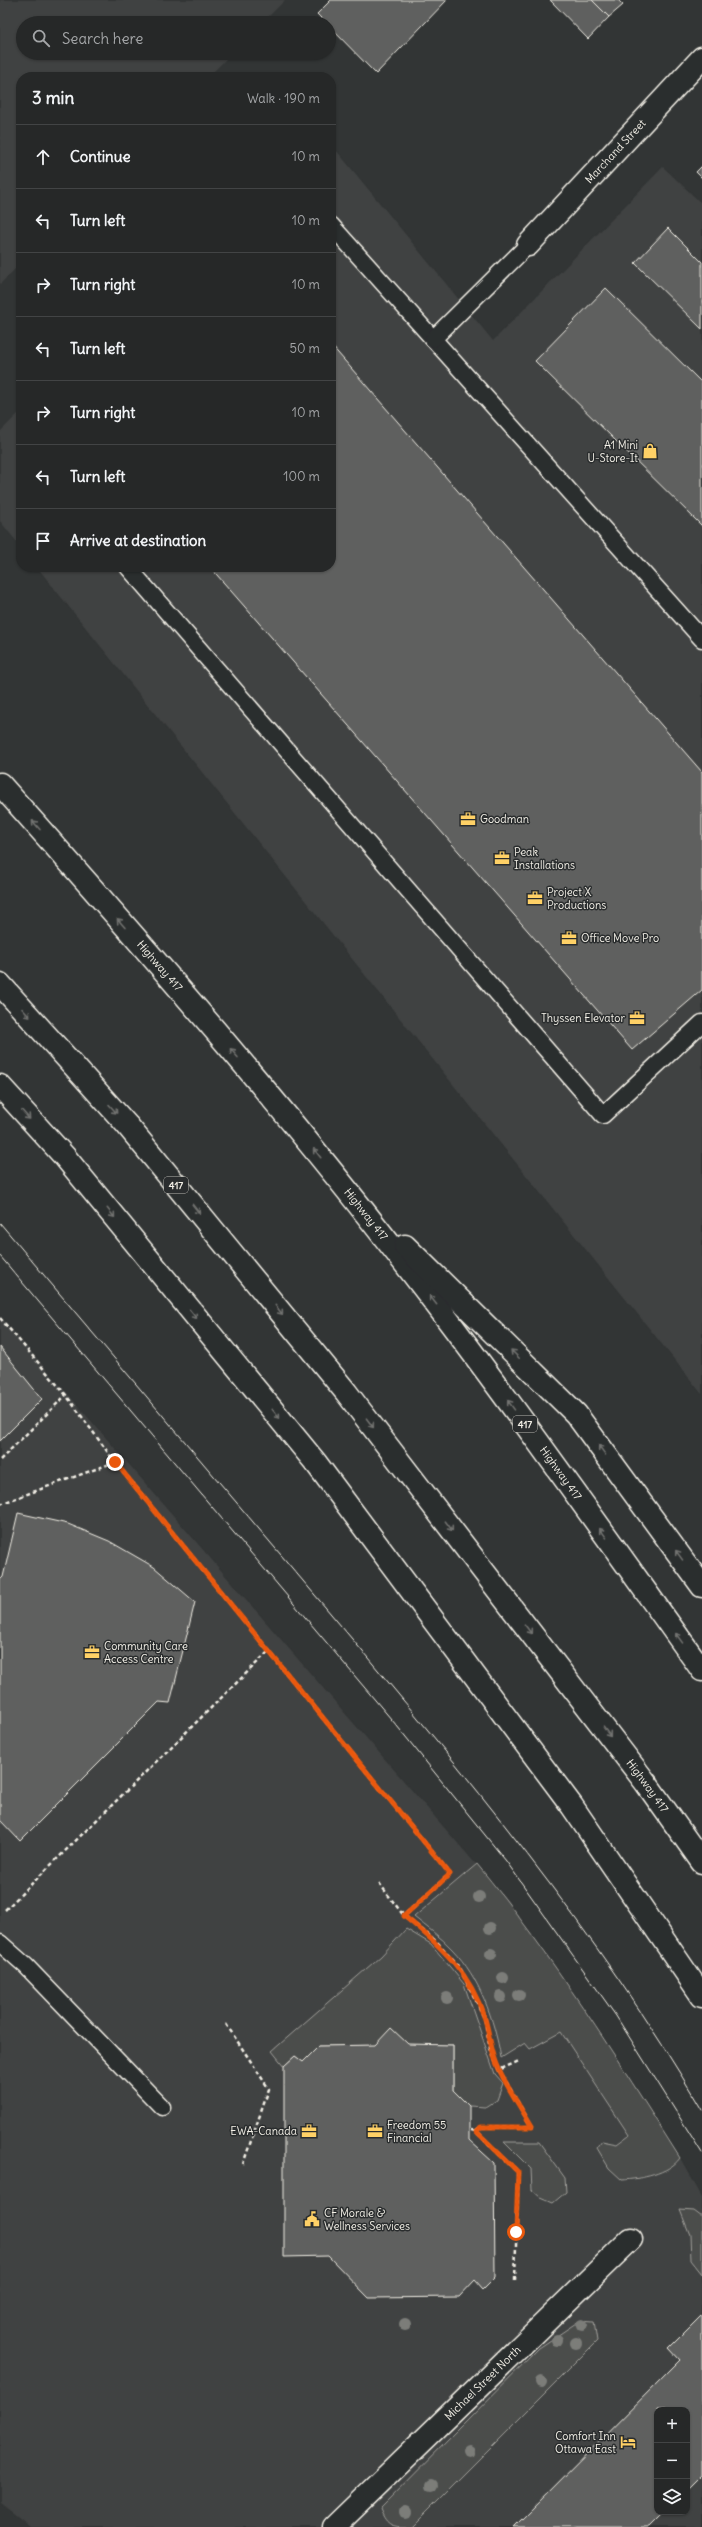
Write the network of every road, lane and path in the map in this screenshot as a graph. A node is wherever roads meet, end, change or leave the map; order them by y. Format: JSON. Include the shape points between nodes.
{"nodes":[{"id":1,"x":702,"y":58,"type":"edge"},
{"id":2,"x":336,"y":231,"type":"edge"},
{"id":3,"x":528,"y":245,"type":"joint"},
{"id":4,"x":433,"y":339,"type":"junction"},
{"id":5,"x":132,"y":572,"type":"edge"},
{"id":6,"x":702,"y":639,"type":"edge"},
{"id":7,"x":0,"y":784,"type":"edge"},
{"id":8,"x":0,"y":984,"type":"edge"},
{"id":9,"x":702,"y":1023,"type":"edge"},
{"id":10,"x":0,"y":1086,"type":"edge"},
{"id":11,"x":341,"y":1183,"type":"junction"},
{"id":12,"x":0,"y":1318,"type":"edge"},
{"id":13,"x":66,"y":1395,"type":"junction"},
{"id":14,"x":0,"y":1460,"type":"edge"},
{"id":15,"x":115,"y":1462,"type":"junction"},
{"id":16,"x":0,"y":1504,"type":"edge"},
{"id":17,"x":702,"y":1586,"type":"edge"},
{"id":18,"x":270,"y":1650,"type":"junction"},
{"id":19,"x":702,"y":1670,"type":"edge"},
{"id":20,"x":702,"y":1862,"type":"edge"},
{"id":21,"x":379,"y":1883,"type":"dead end"},
{"id":22,"x":5,"y":1910,"type":"dead end"},
{"id":23,"x":404,"y":1916,"type":"junction"},
{"id":24,"x":0,"y":1943,"type":"edge"},
{"id":25,"x":702,"y":1996,"type":"edge"},
{"id":26,"x":226,"y":2024,"type":"dead end"},
{"id":27,"x":519,"y":2061,"type":"dead end"},
{"id":28,"x":499,"y":2070,"type":"junction"},
{"id":29,"x":162,"y":2106,"type":"dead end"},
{"id":30,"x":471,"y":2130,"type":"dead end"},
{"id":31,"x":476,"y":2131,"type":"junction"},
{"id":32,"x":243,"y":2164,"type":"dead end"},
{"id":33,"x":631,"y":2239,"type":"dead end"},
{"id":34,"x":515,"y":2281,"type":"dead end"},
{"id":35,"x":334,"y":2527,"type":"edge"}],
"edges":[{"from":1,"to":3,"type":"main road","name":"Marchand Street"},
{"from":2,"to":4,"type":"lane"},
{"from":3,"to":4,"type":"lane"},
{"from":4,"to":6,"type":"lane"},
{"from":5,"to":9,"type":"lane","via":[[603,1115]]},
{"from":11,"to":7,"type":"main road","name":"Highway 417","number":"417","one_way":true,"via":[[269,1093]]},
{"from":8,"to":20,"type":"main road","name":"Highway 417","number":"417","one_way":true,"via":[[127,1125],[346,1392],[646,1783]]},
{"from":10,"to":25,"type":"main road","one_way":true,"via":[[65,1157],[316,1463],[572,1806]]},
{"from":17,"to":11,"type":"main road","one_way":true,"via":[[576,1414]]},
{"from":19,"to":11,"type":"main road","name":"Highway 417","number":"417","one_way":true,"via":[[448,1320]]},
{"from":12,"to":13,"type":"path"},
{"from":13,"to":14,"type":"path"},
{"from":13,"to":15,"type":"path"},
{"from":15,"to":16,"type":"path"},
{"from":15,"to":18,"type":"path"},
{"from":18,"to":22,"type":"path"},
{"from":18,"to":23,"type":"path","via":[[450,1874]]},
{"from":21,"to":23,"type":"path"},
{"from":23,"to":28,"type":"path","via":[[436,1941],[459,1966],[485,2020],[490,2048]]},
{"from":24,"to":29,"type":"lane","via":[[26,1966]]},
{"from":26,"to":32,"type":"path","via":[[268,2089]]},
{"from":27,"to":28,"type":"path"},
{"from":28,"to":31,"type":"path","via":[[532,2127],[481,2127]]},
{"from":30,"to":31,"type":"path"},
{"from":31,"to":34,"type":"path","via":[[518,2172]]},
{"from":33,"to":35,"type":"main road","name":"Michael Street North"}]}
